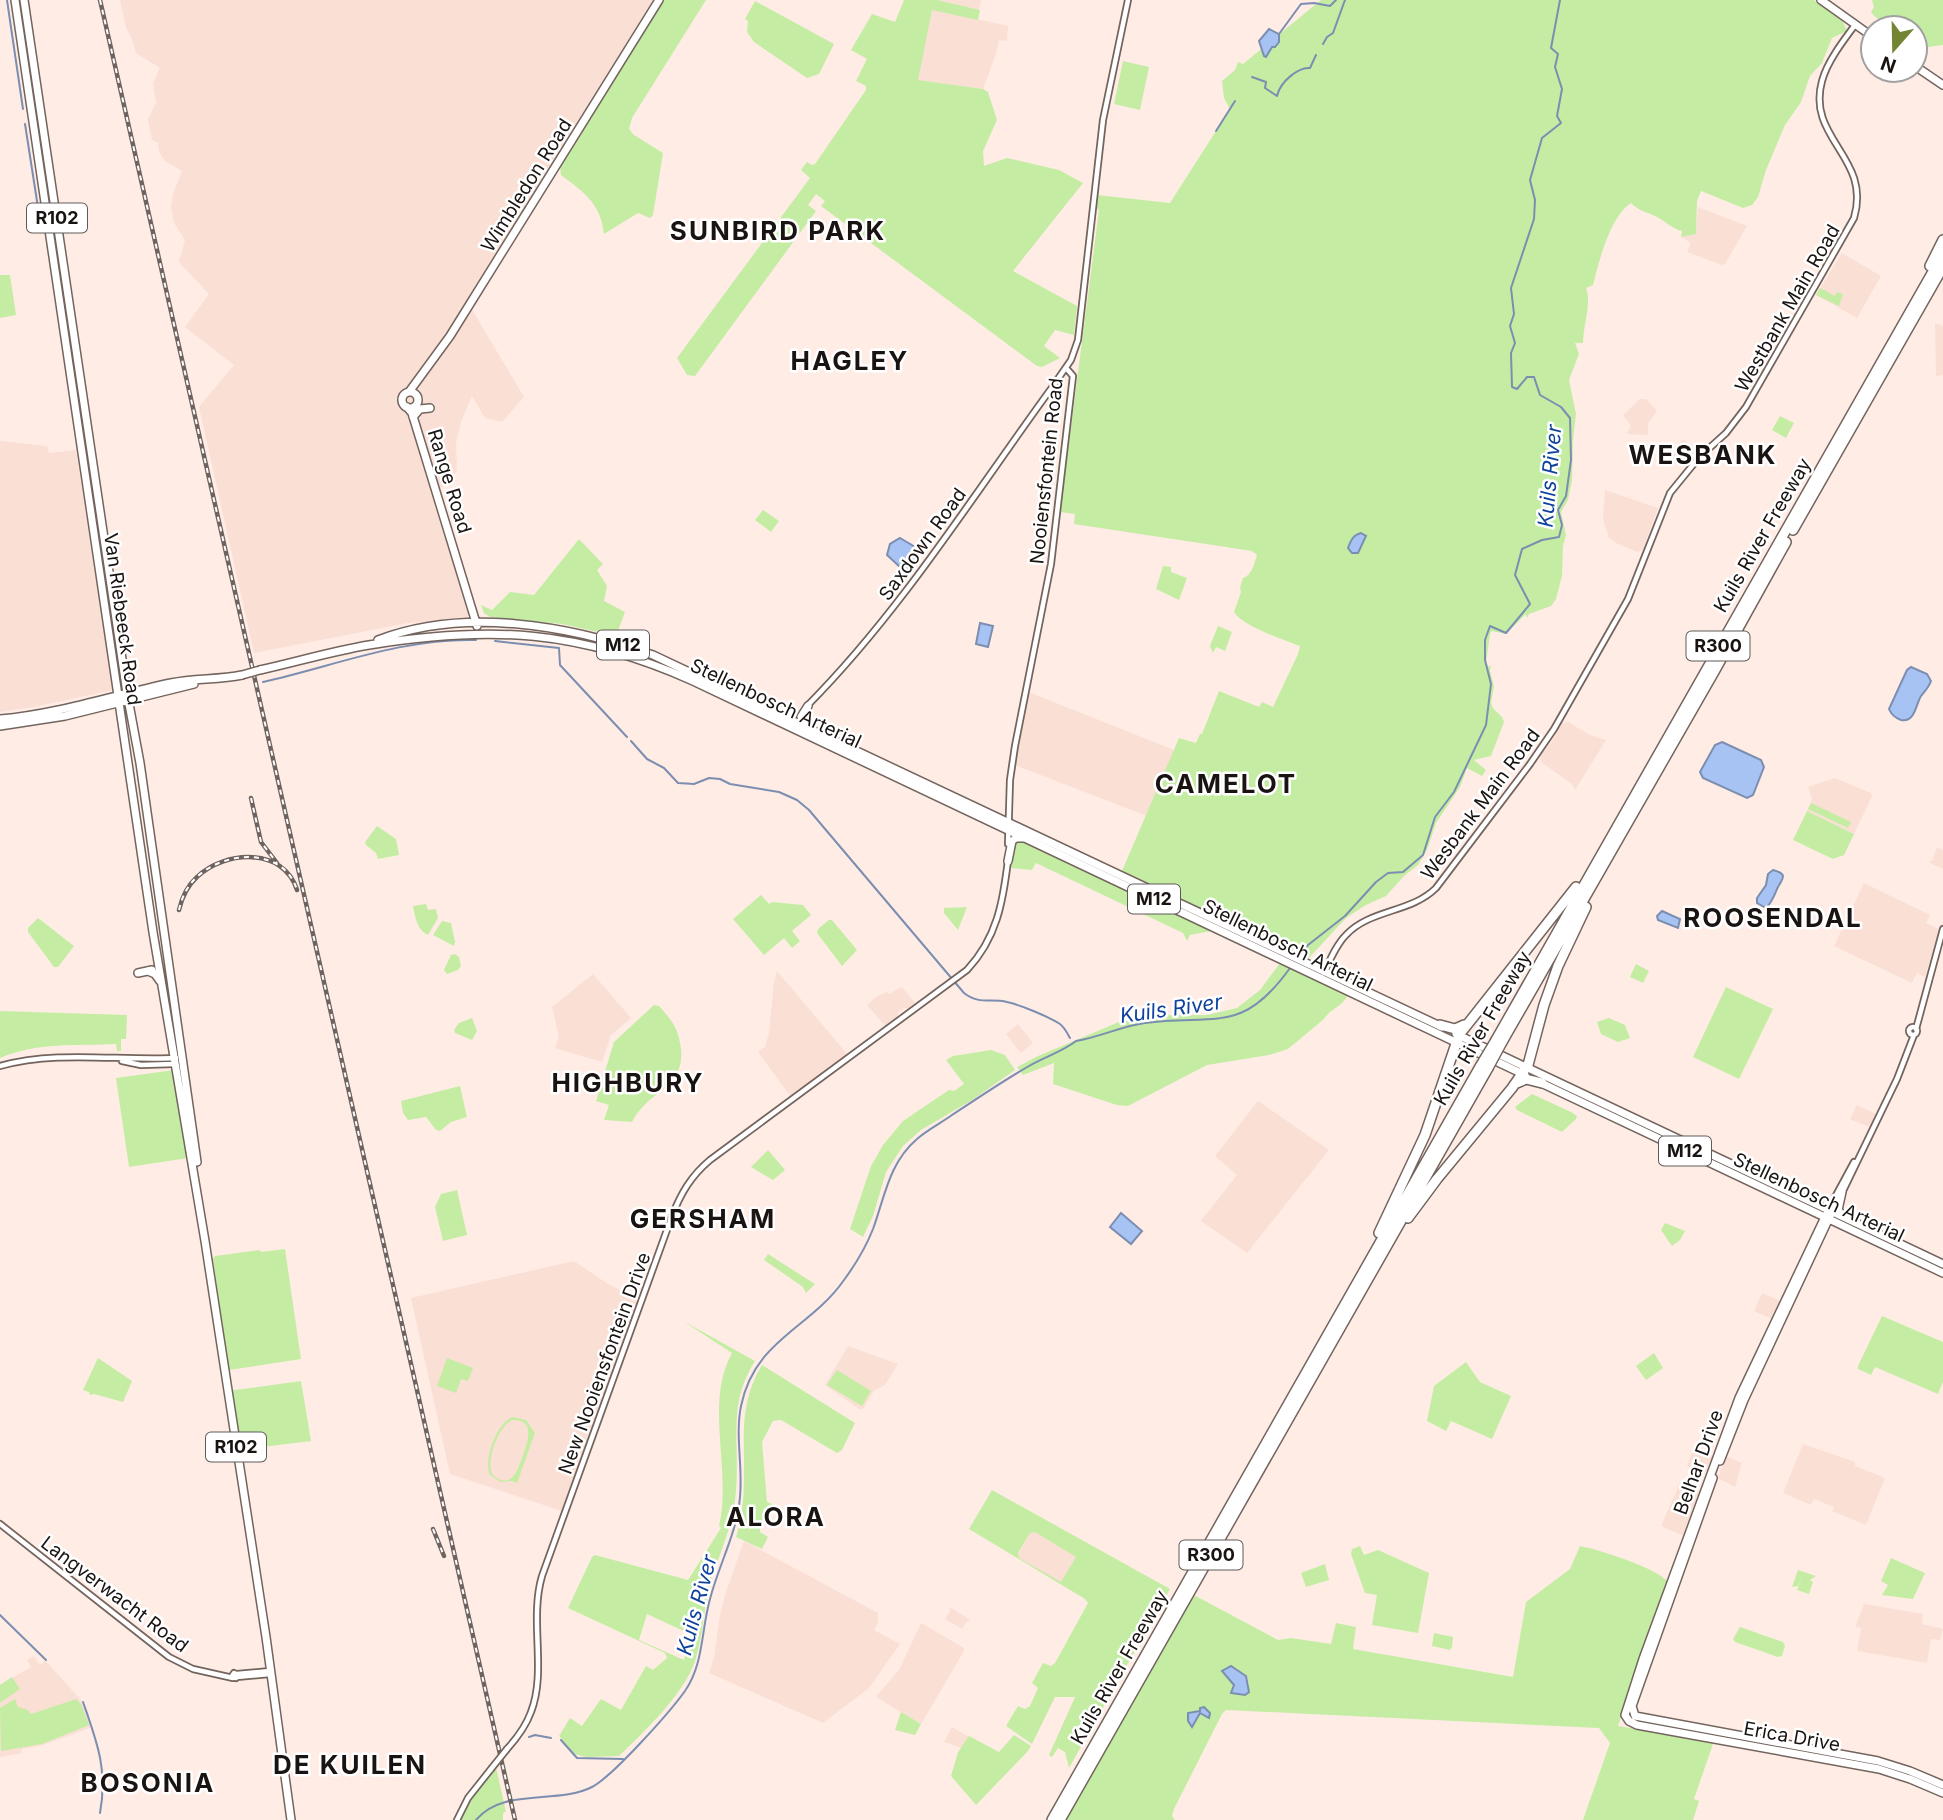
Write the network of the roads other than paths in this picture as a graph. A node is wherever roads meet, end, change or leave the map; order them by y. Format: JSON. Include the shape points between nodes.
{"nodes":[{"id":1,"x":15,"y":0,"type":"edge"},
{"id":2,"x":24,"y":0,"type":"edge"},
{"id":3,"x":659,"y":0,"type":"edge"},
{"id":4,"x":1128,"y":0,"type":"edge"},
{"id":5,"x":1821,"y":0,"type":"edge"},
{"id":6,"x":1855,"y":25,"type":"junction"},
{"id":7,"x":1859,"y":28,"type":"edge"},
{"id":8,"x":1943,"y":240,"type":"edge"},
{"id":9,"x":1943,"y":254,"type":"edge"},
{"id":10,"x":1943,"y":267,"type":"edge"},
{"id":11,"x":1943,"y":274,"type":"edge"},
{"id":12,"x":1913,"y":314,"type":"junction"},
{"id":13,"x":1066,"y":368,"type":"junction"},
{"id":14,"x":412,"y":393,"type":"junction"},
{"id":15,"x":429,"y":408,"type":"dead end"},
{"id":16,"x":412,"y":411,"type":"junction"},
{"id":17,"x":1668,"y":498,"type":"joint"},
{"id":18,"x":457,"y":558,"type":"junction"},
{"id":19,"x":471,"y":607,"type":"junction"},
{"id":20,"x":453,"y":624,"type":"junction"},
{"id":21,"x":479,"y":624,"type":"junction"},
{"id":22,"x":482,"y":633,"type":"junction"},
{"id":23,"x":368,"y":645,"type":"junction"},
{"id":24,"x":202,"y":681,"type":"junction"},
{"id":25,"x":124,"y":698,"type":"junction"},
{"id":26,"x":808,"y":706,"type":"junction"},
{"id":27,"x":96,"y":708,"type":"junction"},
{"id":28,"x":0,"y":719,"type":"edge"},
{"id":29,"x":794,"y":719,"type":"junction"},
{"id":30,"x":804,"y":724,"type":"junction"},
{"id":31,"x":123,"y":725,"type":"junction"},
{"id":32,"x":0,"y":726,"type":"edge"},
{"id":33,"x":788,"y":726,"type":"junction"},
{"id":34,"x":1633,"y":812,"type":"junction"},
{"id":35,"x":1623,"y":815,"type":"junction"},
{"id":36,"x":1009,"y":822,"type":"junction"},
{"id":37,"x":1009,"y":831,"type":"junction"},
{"id":38,"x":1024,"y":838,"type":"junction"},
{"id":39,"x":1008,"y":861,"type":"junction"},
{"id":40,"x":1943,"y":929,"type":"edge"},
{"id":41,"x":1286,"y":957,"type":"junction"},
{"id":42,"x":159,"y":963,"type":"junction"},
{"id":43,"x":148,"y":971,"type":"junction"},
{"id":44,"x":138,"y":972,"type":"dead end"},
{"id":45,"x":1323,"y":976,"type":"junction"},
{"id":46,"x":165,"y":996,"type":"junction"},
{"id":47,"x":1468,"y":1022,"type":"junction"},
{"id":48,"x":1440,"y":1026,"type":"junction"},
{"id":49,"x":1457,"y":1038,"type":"junction"},
{"id":50,"x":1499,"y":1041,"type":"junction"},
{"id":51,"x":179,"y":1061,"type":"junction"},
{"id":52,"x":0,"y":1066,"type":"edge"},
{"id":53,"x":1524,"y":1071,"type":"junction"},
{"id":54,"x":1542,"y":1083,"type":"junction"},
{"id":55,"x":1512,"y":1088,"type":"junction"},
{"id":56,"x":1860,"y":1153,"type":"junction"},
{"id":57,"x":1842,"y":1192,"type":"junction"},
{"id":58,"x":1813,"y":1212,"type":"junction"},
{"id":59,"x":1828,"y":1215,"type":"junction"},
{"id":60,"x":1846,"y":1219,"type":"junction"},
{"id":61,"x":1851,"y":1230,"type":"junction"},
{"id":62,"x":1822,"y":1232,"type":"junction"},
{"id":63,"x":1815,"y":1237,"type":"junction"},
{"id":64,"x":1943,"y":1264,"type":"edge"},
{"id":65,"x":1943,"y":1273,"type":"edge"},
{"id":66,"x":1359,"y":1288,"type":"junction"},
{"id":67,"x":0,"y":1524,"type":"edge"},
{"id":68,"x":268,"y":1673,"type":"junction"},
{"id":69,"x":1635,"y":1721,"type":"junction"},
{"id":70,"x":1943,"y":1785,"type":"edge"},
{"id":71,"x":1943,"y":1793,"type":"edge"},
{"id":72,"x":457,"y":1819,"type":"edge"},
{"id":73,"x":291,"y":1820,"type":"edge"},
{"id":74,"x":1052,"y":1820,"type":"edge"},
{"id":75,"x":1060,"y":1820,"type":"edge"}],
"edges":[{"from":1,"to":25,"type":"main road","name":"Van Riebeeck Road","number":"R102"},
{"from":2,"to":25,"type":"main road","name":"Van Riebeeck Road","number":"R102"},
{"from":3,"to":14,"type":"main road","name":"Wimbledon Road"},
{"from":4,"to":13,"type":"street","name":"Nooiensfontein Road","via":[[1103,120],[1078,340]]},
{"from":5,"to":6,"type":"main road"},
{"from":6,"to":7,"type":"main road"},
{"from":6,"to":17,"type":"street","name":"Westbank Main Road","via":[[1826,70],[1819,100],[1824,124],[1855,176],[1858,199],[1854,218],[1746,407],[1682,476]]},
{"from":8,"to":12,"type":"highway","via":[[1913,299]]},
{"from":9,"to":12,"type":"highway","name":"Kuils River Freeway","number":"R300"},
{"from":10,"to":12,"type":"highway","name":"Kuils River Freeway","number":"R300"},
{"from":11,"to":12,"type":"highway"},
{"from":12,"to":34,"type":"highway","name":"Kuils River Freeway","number":"R300"},
{"from":12,"to":35,"type":"highway","name":"Kuils River Freeway","number":"R300"},
{"from":13,"to":26,"type":"street","name":"Saxdown Road","via":[[883,621]]},
{"from":13,"to":36,"type":"street","name":"Nooiensfontein Road","via":[[1073,377],[1057,514],[1019,722]]},
{"from":14,"to":16,"type":"main road","via":[[418,400]]},
{"from":14,"to":16,"type":"main road","via":[[404,394],[402,400]]},
{"from":15,"to":16,"type":"main road"},
{"from":16,"to":18,"type":"main road","name":"Range Road"},
{"from":17,"to":45,"type":"street","name":"Wesbank Main Road","via":[[1628,599],[1533,760],[1436,888],[1418,902],[1354,927],[1340,941]]},
{"from":18,"to":19,"type":"main road","name":"Range Road"},
{"from":18,"to":21,"type":"main road","name":"Range Road"},
{"from":19,"to":20,"type":"main road","via":[[468,621]]},
{"from":19,"to":21,"type":"main road","name":"Range Road"},
{"from":20,"to":21,"type":"main road","name":"Stellenbosch Arterial","number":"M12"},
{"from":20,"to":23,"type":"main road","name":"Stellenbosch Arterial","number":"M12","via":[[410,630]]},
{"from":21,"to":22,"type":"main road","name":"Range Road"},
{"from":21,"to":29,"type":"main road","name":"Stellenbosch Arterial","number":"M12","via":[[552,629],[623,645],[672,662]]},
{"from":22,"to":23,"type":"main road","name":"Stellenbosch Arterial","number":"M12"},
{"from":22,"to":33,"type":"main road","name":"Stellenbosch Arterial","number":"M12","via":[[538,636],[622,653]]},
{"from":23,"to":24,"type":"main road","name":"Stellenbosch Arterial","number":"M12","bridge":true},
{"from":24,"to":25,"type":"main road","number":"M12"},
{"from":24,"to":25,"type":"main road","name":"Stellenbosch Arterial","number":"M12","via":[[173,683]]},
{"from":25,"to":27,"type":"main road","number":"M12"},
{"from":25,"to":28,"type":"main road","number":"M12"},
{"from":25,"to":31,"type":"main road","name":"Van Riebeeck Road","number":"R102"},
{"from":25,"to":51,"type":"main road","name":"Van Riebeeck Road","number":"R102","via":[[140,763]]},
{"from":26,"to":29,"type":"street","name":"Saxdown Road"},
{"from":26,"to":30,"type":"main road","via":[[801,717]]},
{"from":27,"to":31,"type":"main road","via":[[115,709]]},
{"from":27,"to":32,"type":"main road","number":"M12"},
{"from":29,"to":30,"type":"main road","name":"Stellenbosch Arterial","number":"M12"},
{"from":29,"to":33,"type":"street","name":"Saxdown Road"},
{"from":30,"to":36,"type":"main road","name":"Stellenbosch Arterial","number":"M12"},
{"from":31,"to":42,"type":"main road","name":"Van Riebeeck Road","number":"R102"},
{"from":33,"to":37,"type":"main road","name":"Stellenbosch Arterial","number":"M12"},
{"from":34,"to":50,"type":"highway","name":"Kuils River Freeway","number":"R300"},
{"from":34,"to":53,"type":"highway","via":[[1558,966]]},
{"from":35,"to":47,"type":"highway","via":[[1561,909]]},
{"from":35,"to":50,"type":"highway","name":"Kuils River Freeway","number":"R300"},
{"from":36,"to":37,"type":"street","name":"Nooiensfontein Road"},
{"from":36,"to":41,"type":"main road","name":"Stellenbosch Arterial","number":"M12"},
{"from":37,"to":38,"type":"main road","name":"Stellenbosch Arterial","number":"M12"},
{"from":37,"to":39,"type":"street","name":"New Nooiensfontein Drive"},
{"from":38,"to":39,"type":"main road","via":[[1012,841]]},
{"from":38,"to":41,"type":"main road","name":"Stellenbosch Arterial","number":"M12"},
{"from":39,"to":72,"type":"street","name":"New Nooiensfontein Drive","bridge":true,"via":[[995,929],[979,956],[953,981],[703,1166],[685,1188],[542,1576],[535,1701],[528,1720]]},
{"from":40,"to":56,"type":"street","via":[[1906,1057]]},
{"from":41,"to":45,"type":"main road","name":"Stellenbosch Arterial","number":"M12"},
{"from":42,"to":43,"type":"main road"},
{"from":42,"to":46,"type":"main road","name":"Van Riebeeck Road","number":"R102"},
{"from":43,"to":44,"type":"main road"},
{"from":43,"to":46,"type":"main road","via":[[159,977]]},
{"from":45,"to":48,"type":"main road","name":"Stellenbosch Arterial","number":"M12"},
{"from":45,"to":49,"type":"main road","name":"Stellenbosch Arterial","number":"M12"},
{"from":46,"to":51,"type":"main road","name":"Van Riebeeck Road","number":"R102"},
{"from":47,"to":48,"type":"highway","via":[[1457,1029]]},
{"from":47,"to":49,"type":"highway"},
{"from":48,"to":49,"type":"main road","name":"Stellenbosch Arterial","number":"M12"},
{"from":49,"to":53,"type":"main road","name":"Stellenbosch Arterial","number":"M12"},
{"from":49,"to":66,"type":"highway","via":[[1416,1155]]},
{"from":50,"to":66,"type":"highway","name":"Kuils River Freeway","number":"R300","bridge":true},
{"from":51,"to":52,"type":"street","via":[[141,1065],[62,1056]]},
{"from":51,"to":68,"type":"main road","name":"Van Riebeeck Road","number":"R102"},
{"from":53,"to":54,"type":"main road","name":"Stellenbosch Arterial","number":"M12"},
{"from":53,"to":55,"type":"highway"},
{"from":53,"to":59,"type":"main road","name":"Stellenbosch Arterial","number":"M12","via":[[1772,1184]]},
{"from":54,"to":55,"type":"highway","via":[[1525,1079]]},
{"from":54,"to":58,"type":"main road","name":"Stellenbosch Arterial","number":"M12"},
{"from":55,"to":66,"type":"highway","via":[[1424,1195]]},
{"from":56,"to":57,"type":"street"},
{"from":56,"to":59,"type":"street"},
{"from":57,"to":59,"type":"street"},
{"from":57,"to":60,"type":"main road","via":[[1838,1210]]},
{"from":58,"to":59,"type":"main road","name":"Stellenbosch Arterial","number":"M12"},
{"from":58,"to":63,"type":"main road","via":[[1819,1221]]},
{"from":59,"to":60,"type":"main road","name":"Stellenbosch Arterial","number":"M12"},
{"from":59,"to":61,"type":"main road","name":"Stellenbosch Arterial","number":"M12"},
{"from":59,"to":62,"type":"main road","name":"Belhar Drive"},
{"from":59,"to":63,"type":"main road","name":"Belhar Drive"},
{"from":60,"to":64,"type":"main road","name":"Stellenbosch Arterial","number":"M12"},
{"from":61,"to":62,"type":"main road","via":[[1831,1225]]},
{"from":61,"to":65,"type":"main road","name":"Stellenbosch Arterial","number":"M12"},
{"from":62,"to":69,"type":"main road","name":"Belhar Drive","via":[[1720,1459],[1632,1706]]},
{"from":63,"to":69,"type":"main road","name":"Belhar Drive","via":[[1725,1432],[1627,1706],[1625,1715]]},
{"from":66,"to":74,"type":"highway","name":"Kuils River Freeway","number":"R300"},
{"from":66,"to":75,"type":"highway","name":"Kuils River Freeway","number":"R300"},
{"from":67,"to":68,"type":"street","name":"Langverwacht Road","via":[[182,1664],[219,1675]]},
{"from":68,"to":73,"type":"main road","name":"Van Riebeeck Road","number":"R102"},
{"from":69,"to":70,"type":"main road","name":"Erica Drive","via":[[1867,1759]]},
{"from":69,"to":71,"type":"main road","name":"Erica Drive","via":[[1870,1767]]}]}
